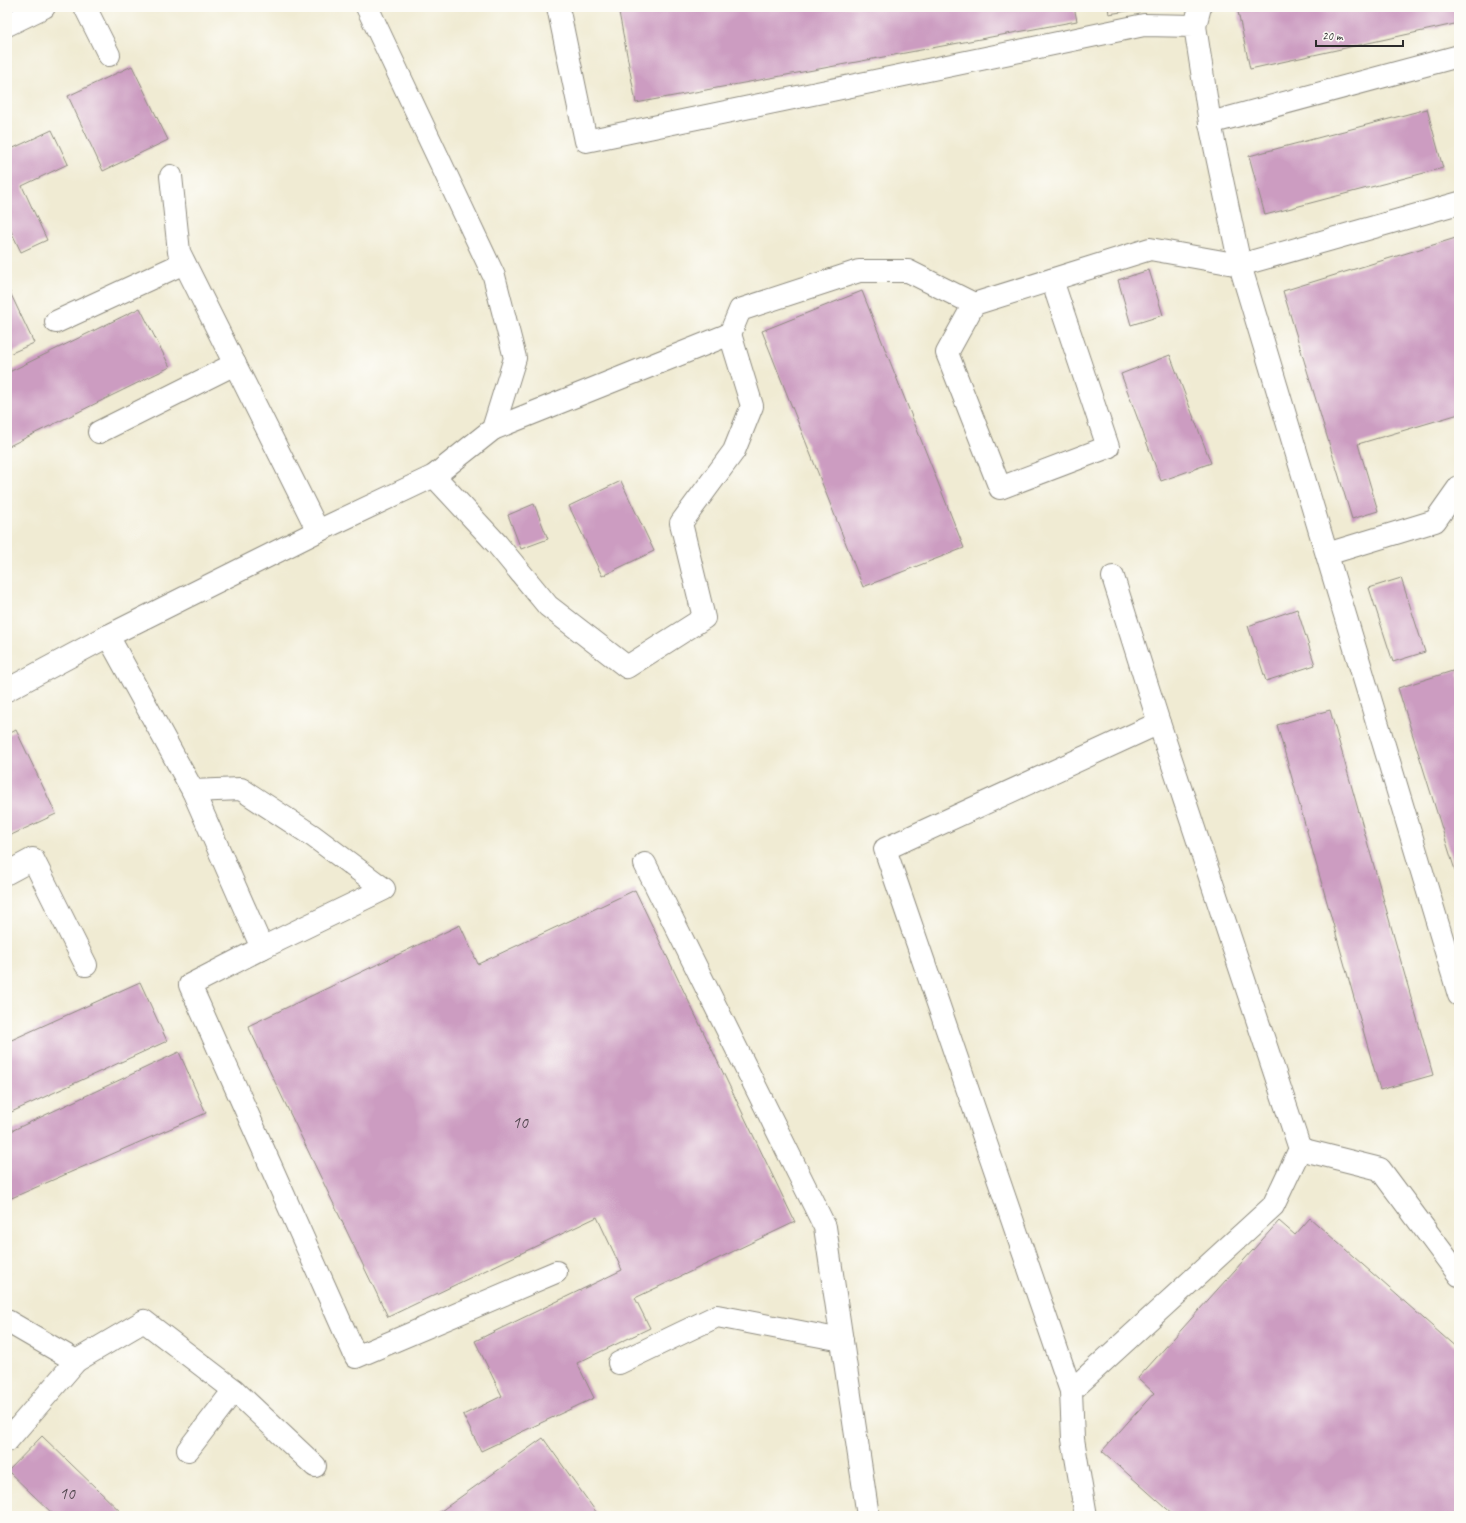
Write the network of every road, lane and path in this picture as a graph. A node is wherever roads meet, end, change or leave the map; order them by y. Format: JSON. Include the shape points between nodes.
{"nodes":[{"id":1,"x":44,"y":7,"type":"edge"},
{"id":2,"x":85,"y":7,"type":"edge"},
{"id":3,"x":367,"y":7,"type":"edge"},
{"id":4,"x":558,"y":7,"type":"edge"},
{"id":5,"x":1198,"y":16,"type":"edge"},
{"id":6,"x":7,"y":25,"type":"edge"},
{"id":7,"x":109,"y":55,"type":"dead end"},
{"id":8,"x":1459,"y":56,"type":"edge"},
{"id":9,"x":1210,"y":123,"type":"junction"},
{"id":10,"x":171,"y":176,"type":"dead end"},
{"id":11,"x":1459,"y":203,"type":"edge"},
{"id":12,"x":184,"y":263,"type":"junction"},
{"id":13,"x":1240,"y":265,"type":"junction"},
{"id":14,"x":1052,"y":280,"type":"junction"},
{"id":15,"x":974,"y":304,"type":"junction"},
{"id":16,"x":56,"y":322,"type":"dead end"},
{"id":17,"x":730,"y":334,"type":"junction"},
{"id":18,"x":235,"y":364,"type":"junction"},
{"id":19,"x":492,"y":429,"type":"junction"},
{"id":20,"x":99,"y":432,"type":"dead end"},
{"id":21,"x":434,"y":476,"type":"junction"},
{"id":22,"x":1459,"y":487,"type":"edge"},
{"id":23,"x":318,"y":531,"type":"junction"},
{"id":24,"x":1327,"y":554,"type":"junction"},
{"id":25,"x":1113,"y":577,"type":"dead end"},
{"id":26,"x":108,"y":636,"type":"junction"},
{"id":27,"x":7,"y":690,"type":"edge"},
{"id":28,"x":1158,"y":723,"type":"junction"},
{"id":29,"x":193,"y":791,"type":"junction"},
{"id":30,"x":645,"y":864,"type":"dead end"},
{"id":31,"x":7,"y":873,"type":"edge"},
{"id":32,"x":262,"y":948,"type":"junction"},
{"id":33,"x":86,"y":965,"type":"dead end"},
{"id":34,"x":1459,"y":995,"type":"edge"},
{"id":35,"x":1300,"y":1149,"type":"junction"},
{"id":36,"x":556,"y":1272,"type":"dead end"},
{"id":37,"x":1459,"y":1275,"type":"edge"},
{"id":38,"x":7,"y":1321,"type":"edge"},
{"id":39,"x":842,"y":1340,"type":"junction"},
{"id":40,"x":76,"y":1361,"type":"junction"},
{"id":41,"x":619,"y":1364,"type":"dead end"},
{"id":42,"x":234,"y":1390,"type":"junction"},
{"id":43,"x":1071,"y":1391,"type":"junction"},
{"id":44,"x":7,"y":1441,"type":"edge"},
{"id":45,"x":188,"y":1450,"type":"dead end"},
{"id":46,"x":315,"y":1466,"type":"dead end"},
{"id":47,"x":868,"y":1516,"type":"edge"},
{"id":48,"x":1086,"y":1516,"type":"edge"}],
"edges":[{"from":1,"to":6,"type":"lane"},
{"from":2,"to":7,"type":"lane"},
{"from":3,"to":19,"type":"lane","via":[[494,276],[515,358]]},
{"from":4,"to":5,"type":"lane","via":[[586,141]]},
{"from":5,"to":9,"type":"lane"},
{"from":8,"to":9,"type":"lane"},
{"from":9,"to":13,"type":"lane"},
{"from":10,"to":12,"type":"lane","via":[[179,252]]},
{"from":11,"to":13,"type":"lane"},
{"from":12,"to":16,"type":"lane"},
{"from":12,"to":18,"type":"lane"},
{"from":13,"to":14,"type":"lane","via":[[1150,249]]},
{"from":13,"to":24,"type":"lane"},
{"from":14,"to":15,"type":"lane"},
{"from":14,"to":15,"type":"lane","via":[[1108,447],[1000,488],[947,353]]},
{"from":15,"to":17,"type":"lane","via":[[908,271],[859,271],[740,310]]},
{"from":17,"to":19,"type":"lane"},
{"from":17,"to":21,"type":"lane","via":[[752,406],[734,451],[681,523],[704,618],[627,667],[548,606],[497,544]]},
{"from":18,"to":20,"type":"lane"},
{"from":18,"to":23,"type":"lane"},
{"from":19,"to":21,"type":"lane"},
{"from":21,"to":23,"type":"lane"},
{"from":22,"to":24,"type":"lane","via":[[1435,521]]},
{"from":23,"to":26,"type":"lane"},
{"from":24,"to":34,"type":"lane"},
{"from":25,"to":28,"type":"lane"},
{"from":26,"to":27,"type":"lane"},
{"from":26,"to":29,"type":"lane"},
{"from":28,"to":35,"type":"lane"},
{"from":28,"to":43,"type":"lane","via":[[885,849]]},
{"from":29,"to":32,"type":"lane"},
{"from":29,"to":32,"type":"lane","via":[[241,789],[313,836],[384,889]]},
{"from":30,"to":39,"type":"lane","via":[[825,1227]]},
{"from":31,"to":33,"type":"lane","via":[[33,859]]},
{"from":32,"to":36,"type":"lane","via":[[190,986],[356,1357]]},
{"from":35,"to":37,"type":"lane","via":[[1380,1169]]},
{"from":35,"to":43,"type":"lane","via":[[1273,1206]]},
{"from":38,"to":40,"type":"lane"},
{"from":39,"to":41,"type":"lane","via":[[717,1316]]},
{"from":39,"to":47,"type":"lane"},
{"from":40,"to":42,"type":"lane","via":[[144,1321]]},
{"from":40,"to":44,"type":"lane"},
{"from":42,"to":45,"type":"lane"},
{"from":42,"to":46,"type":"lane"},
{"from":43,"to":48,"type":"lane","via":[[1073,1439]]}]}
